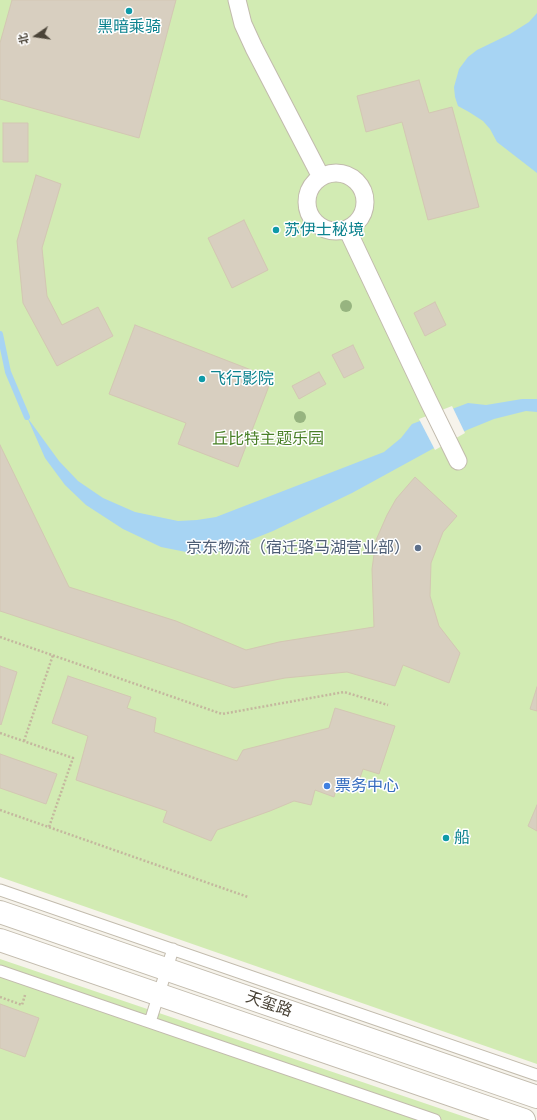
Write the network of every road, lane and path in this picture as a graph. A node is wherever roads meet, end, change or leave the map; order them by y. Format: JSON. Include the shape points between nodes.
{"nodes":[{"id":1,"x":236,"y":0,"type":"edge"},
{"id":2,"x":321,"y":177,"type":"junction"},
{"id":3,"x":347,"y":229,"type":"junction"},
{"id":4,"x":458,"y":462,"type":"dead end"},
{"id":5,"x":0,"y":637,"type":"edge"},
{"id":6,"x":53,"y":656,"type":"junction"},
{"id":7,"x":388,"y":705,"type":"dead end"},
{"id":8,"x":0,"y":733,"type":"edge"},
{"id":9,"x":24,"y":741,"type":"junction"},
{"id":10,"x":0,"y":810,"type":"edge"},
{"id":11,"x":49,"y":827,"type":"junction"},
{"id":12,"x":0,"y":890,"type":"edge"},
{"id":13,"x":248,"y":897,"type":"dead end"},
{"id":14,"x":0,"y":912,"type":"edge"},
{"id":15,"x":0,"y":940,"type":"edge"},
{"id":16,"x":170,"y":959,"type":"junction"},
{"id":17,"x":0,"y":971,"type":"edge"},
{"id":18,"x":30,"y":981,"type":"junction"},
{"id":19,"x":159,"y":995,"type":"junction"},
{"id":20,"x":0,"y":997,"type":"edge"},
{"id":21,"x":150,"y":1022,"type":"junction"},
{"id":22,"x":537,"y":1075,"type":"edge"},
{"id":23,"x":537,"y":1097,"type":"edge"},
{"id":24,"x":434,"y":1120,"type":"edge"},
{"id":25,"x":524,"y":1120,"type":"edge"}],
"edges":[{"from":1,"to":2,"type":"street","via":[[254,48]]},
{"from":2,"to":3,"type":"street","via":[[309,191],[307,200],[312,219],[328,230]]},
{"from":2,"to":3,"type":"street","via":[[330,173],[340,173],[357,181],[362,189],[365,198],[361,217]]},
{"from":3,"to":4,"type":"street"},
{"from":5,"to":6,"type":"path"},
{"from":6,"to":7,"type":"path","via":[[222,714],[344,692]]},
{"from":6,"to":9,"type":"path"},
{"from":8,"to":9,"type":"path"},
{"from":9,"to":11,"type":"path","via":[[73,758]]},
{"from":10,"to":11,"type":"path"},
{"from":11,"to":13,"type":"path"},
{"from":12,"to":16,"type":"lane"},
{"from":14,"to":16,"type":"street","name":"天玺路"},
{"from":15,"to":19,"type":"street","name":"天玺路"},
{"from":16,"to":19,"type":"lane"},
{"from":16,"to":22,"type":"lane"},
{"from":16,"to":23,"type":"street","name":"天玺路"},
{"from":17,"to":18,"type":"lane"},
{"from":18,"to":20,"type":"path","via":[[22,1005]]},
{"from":18,"to":21,"type":"lane"},
{"from":19,"to":21,"type":"lane"},
{"from":19,"to":25,"type":"street","name":"天玺路"},
{"from":21,"to":24,"type":"lane"}]}
